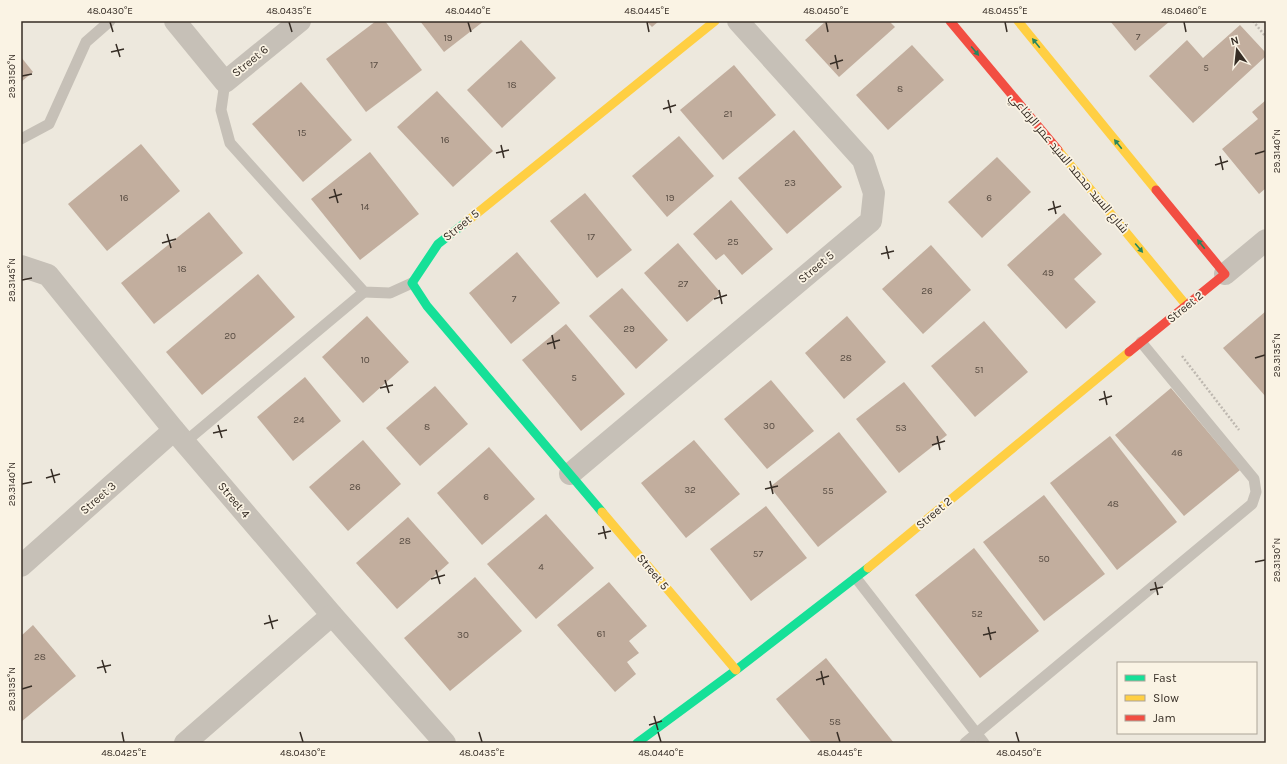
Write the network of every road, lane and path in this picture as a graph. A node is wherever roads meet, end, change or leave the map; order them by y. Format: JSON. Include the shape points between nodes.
{"nodes":[{"id":1,"x":110,"y":21,"type":"edge"},
{"id":2,"x":175,"y":21,"type":"edge"},
{"id":3,"x":300,"y":21,"type":"edge"},
{"id":4,"x":715,"y":21,"type":"edge"},
{"id":5,"x":738,"y":21,"type":"edge"},
{"id":6,"x":950,"y":21,"type":"edge"},
{"id":7,"x":1018,"y":21,"type":"edge"},
{"id":8,"x":1254,"y":21,"type":"edge"},
{"id":9,"x":1266,"y":37,"type":"edge"},
{"id":10,"x":224,"y":82,"type":"junction"},
{"id":11,"x":21,"y":139,"type":"edge"},
{"id":12,"x":1266,"y":240,"type":"edge"},
{"id":13,"x":21,"y":266,"type":"edge"},
{"id":14,"x":1225,"y":274,"type":"junction"},
{"id":15,"x":412,"y":283,"type":"junction"},
{"id":16,"x":364,"y":292,"type":"junction"},
{"id":17,"x":1187,"y":306,"type":"junction"},
{"id":18,"x":1142,"y":342,"type":"junction"},
{"id":19,"x":1182,"y":356,"type":"dead end"},
{"id":20,"x":1243,"y":435,"type":"dead end"},
{"id":21,"x":180,"y":436,"type":"junction"},
{"id":22,"x":570,"y":474,"type":"junction"},
{"id":23,"x":21,"y":566,"type":"edge"},
{"id":24,"x":856,"y":578,"type":"junction"},
{"id":25,"x":332,"y":615,"type":"junction"},
{"id":26,"x":736,"y":670,"type":"junction"},
{"id":27,"x":976,"y":734,"type":"junction"},
{"id":28,"x":185,"y":743,"type":"edge"},
{"id":29,"x":445,"y":743,"type":"edge"},
{"id":30,"x":637,"y":743,"type":"edge"},
{"id":31,"x":965,"y":743,"type":"edge"},
{"id":32,"x":984,"y":743,"type":"edge"}],
"edges":[{"from":1,"to":11,"type":"lane","via":[[86,42],[49,124]]},
{"from":2,"to":10,"type":"street","name":"Street 6"},
{"from":3,"to":10,"type":"street","name":"Street 6"},
{"from":4,"to":15,"type":"street","name":"Street 5","via":[[438,244]]},
{"from":5,"to":22,"type":"street","name":"Street 5","via":[[864,160],[874,193],[871,220]]},
{"from":6,"to":17,"type":"street","name":"شارع السيد محمد السيد عمر الرفاعي","one_way":true},
{"from":14,"to":7,"type":"street","one_way":true},
{"from":8,"to":9,"type":"path"},
{"from":10,"to":16,"type":"lane","via":[[221,110],[230,143]]},
{"from":12,"to":14,"type":"street"},
{"from":13,"to":21,"type":"street","name":"Street 4","via":[[48,274]]},
{"from":14,"to":17,"type":"street","name":"Street 2"},
{"from":15,"to":16,"type":"lane","via":[[390,292]]},
{"from":15,"to":22,"type":"street","name":"Street 5","via":[[427,306]]},
{"from":16,"to":21,"type":"lane"},
{"from":17,"to":18,"type":"street","name":"Street 2"},
{"from":18,"to":24,"type":"street","name":"Street 2"},
{"from":18,"to":27,"type":"lane","via":[[1254,479],[1256,492],[1252,504]]},
{"from":19,"to":20,"type":"path"},
{"from":21,"to":23,"type":"street","name":"Street 3"},
{"from":21,"to":25,"type":"street","name":"Street 4"},
{"from":22,"to":26,"type":"street","name":"Street 5"},
{"from":24,"to":26,"type":"street","name":"Street 2"},
{"from":24,"to":27,"type":"lane"},
{"from":25,"to":28,"type":"street"},
{"from":25,"to":29,"type":"street","name":"Street 4"},
{"from":26,"to":30,"type":"street","name":"Street 2"},
{"from":27,"to":31,"type":"lane"},
{"from":27,"to":32,"type":"lane"}]}
